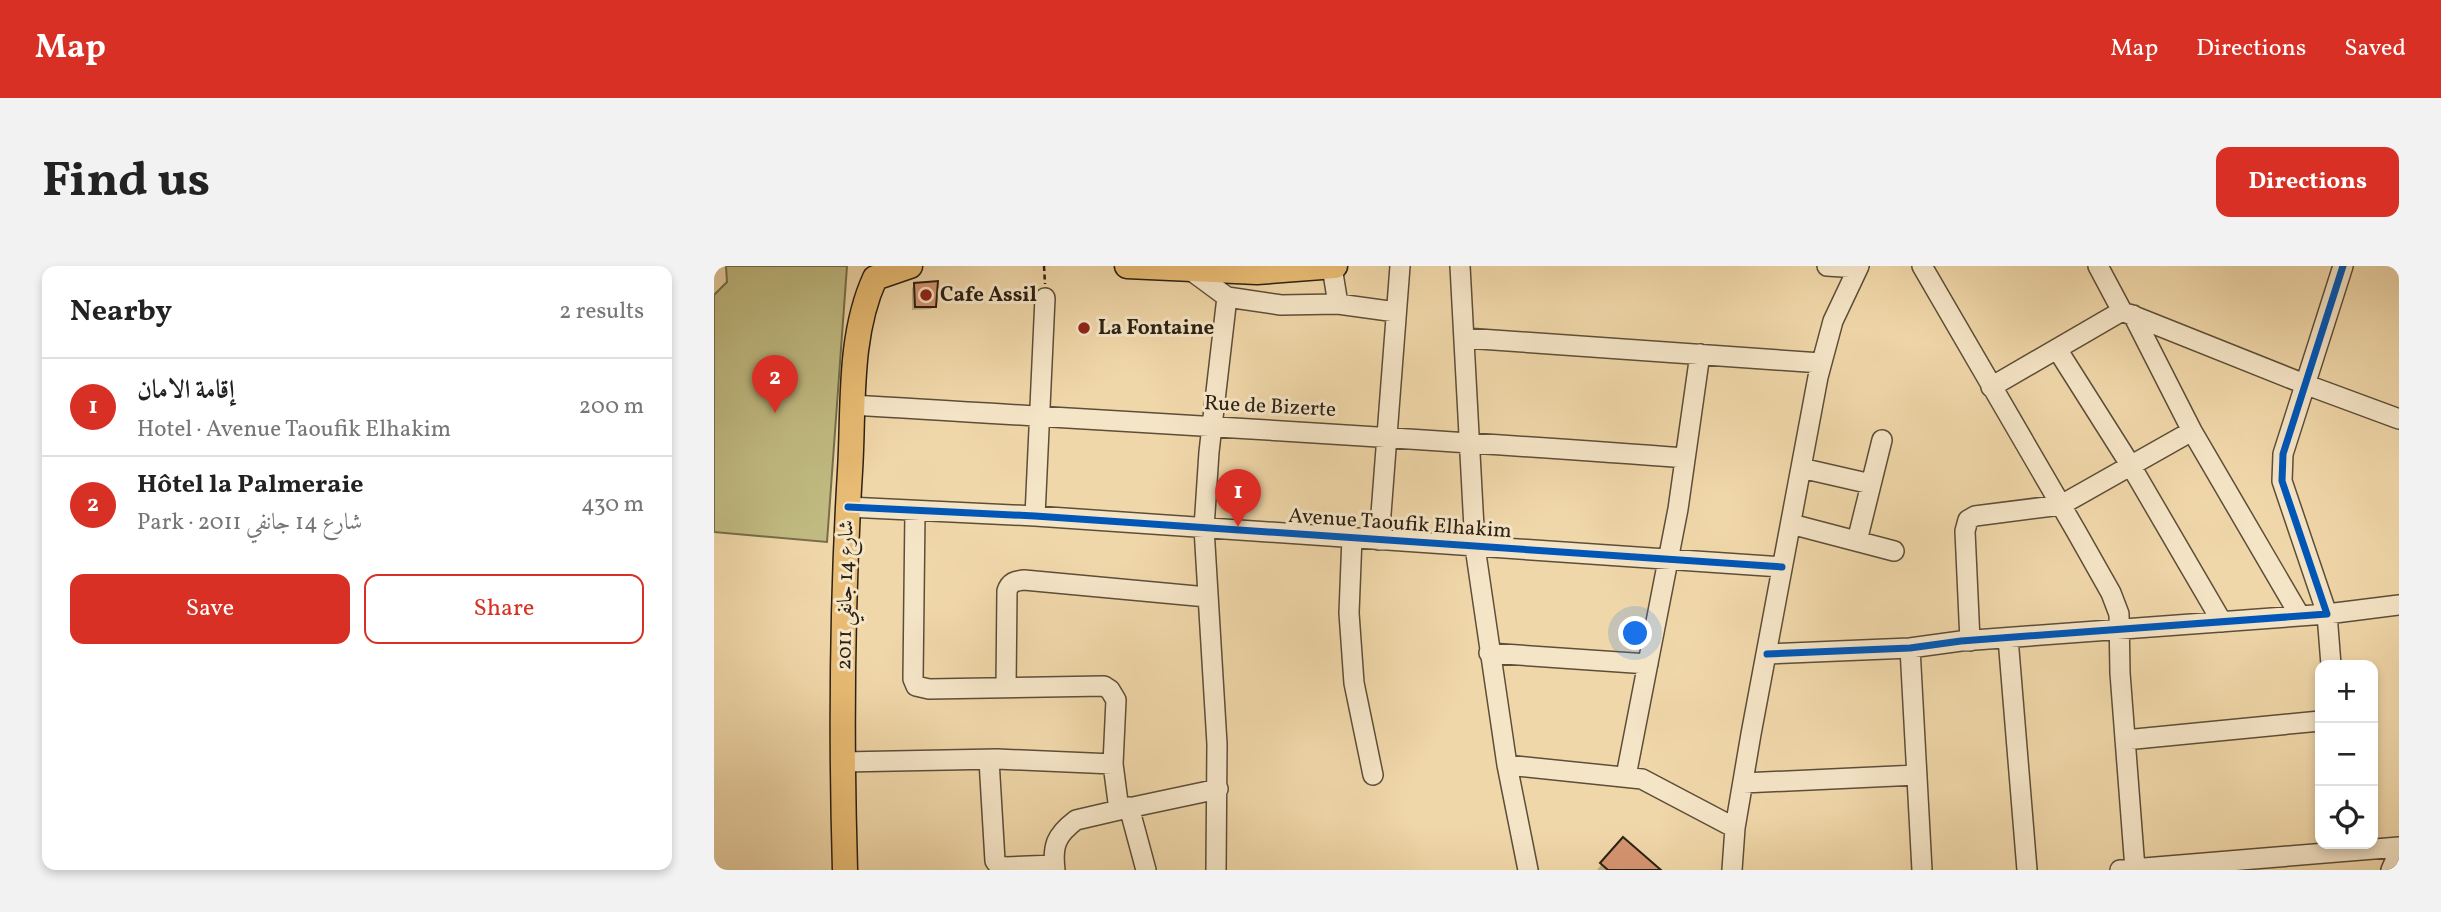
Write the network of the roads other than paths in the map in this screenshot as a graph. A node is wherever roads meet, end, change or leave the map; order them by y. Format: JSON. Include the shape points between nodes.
{"nodes":[{"id":1,"x":910,"y":266,"type":"edge"},
{"id":2,"x":1127,"y":266,"type":"edge"},
{"id":3,"x":1334,"y":266,"type":"edge"},
{"id":4,"x":1400,"y":266,"type":"edge"},
{"id":5,"x":1460,"y":266,"type":"edge"},
{"id":6,"x":1827,"y":266,"type":"edge"},
{"id":7,"x":1922,"y":266,"type":"edge"},
{"id":8,"x":2098,"y":266,"type":"edge"},
{"id":9,"x":2343,"y":266,"type":"edge"},
{"id":10,"x":1858,"y":267,"type":"edge"},
{"id":11,"x":1189,"y":269,"type":"junction"},
{"id":12,"x":873,"y":272,"type":"edge"},
{"id":13,"x":1227,"y":297,"type":"junction"},
{"id":14,"x":1045,"y":298,"type":"dead end"},
{"id":15,"x":1338,"y":304,"type":"junction"},
{"id":16,"x":1396,"y":313,"type":"junction"},
{"id":17,"x":2127,"y":313,"type":"junction"},
{"id":18,"x":1465,"y":338,"type":"junction"},
{"id":19,"x":2057,"y":349,"type":"junction"},
{"id":20,"x":1700,"y":354,"type":"junction"},
{"id":21,"x":1821,"y":363,"type":"junction"},
{"id":22,"x":2306,"y":385,"type":"junction"},
{"id":23,"x":1991,"y":387,"type":"junction"},
{"id":24,"x":853,"y":405,"type":"junction"},
{"id":25,"x":1038,"y":417,"type":"junction"},
{"id":26,"x":2399,"y":419,"type":"edge"},
{"id":27,"x":1212,"y":427,"type":"junction"},
{"id":28,"x":2192,"y":431,"type":"junction"},
{"id":29,"x":1388,"y":436,"type":"junction"},
{"id":30,"x":1882,"y":440,"type":"dead end"},
{"id":31,"x":1469,"y":444,"type":"junction"},
{"id":32,"x":1685,"y":458,"type":"junction"},
{"id":33,"x":2131,"y":466,"type":"junction"},
{"id":34,"x":1801,"y":468,"type":"junction"},
{"id":35,"x":1871,"y":484,"type":"junction"},
{"id":36,"x":2061,"y":505,"type":"junction"},
{"id":37,"x":848,"y":508,"type":"junction"},
{"id":38,"x":915,"y":511,"type":"junction"},
{"id":39,"x":1035,"y":516,"type":"junction"},
{"id":40,"x":1791,"y":524,"type":"junction"},
{"id":41,"x":1204,"y":528,"type":"junction"},
{"id":42,"x":1352,"y":537,"type":"junction"},
{"id":43,"x":1379,"y":540,"type":"junction"},
{"id":44,"x":1857,"y":541,"type":"junction"},
{"id":45,"x":1475,"y":547,"type":"junction"},
{"id":46,"x":1894,"y":551,"type":"dead end"},
{"id":47,"x":1668,"y":560,"type":"junction"},
{"id":48,"x":1782,"y":567,"type":"junction"},
{"id":49,"x":1207,"y":597,"type":"junction"},
{"id":50,"x":2399,"y":606,"type":"edge"},
{"id":51,"x":2327,"y":614,"type":"junction"},
{"id":52,"x":2300,"y":616,"type":"junction"},
{"id":53,"x":2222,"y":622,"type":"junction"},
{"id":54,"x":2121,"y":630,"type":"junction"},
{"id":55,"x":2008,"y":638,"type":"junction"},
{"id":56,"x":1970,"y":641,"type":"junction"},
{"id":57,"x":1910,"y":648,"type":"junction"},
{"id":58,"x":1489,"y":653,"type":"junction"},
{"id":59,"x":1767,"y":654,"type":"junction"},
{"id":60,"x":2331,"y":660,"type":"edge"},
{"id":61,"x":1648,"y":664,"type":"junction"},
{"id":62,"x":1006,"y":687,"type":"junction"},
{"id":63,"x":2315,"y":721,"type":"edge"},
{"id":64,"x":2125,"y":740,"type":"junction"},
{"id":65,"x":989,"y":760,"type":"junction"},
{"id":66,"x":843,"y":762,"type":"junction"},
{"id":67,"x":1113,"y":764,"type":"junction"},
{"id":68,"x":1507,"y":765,"type":"junction"},
{"id":69,"x":1373,"y":775,"type":"dead end"},
{"id":70,"x":1917,"y":775,"type":"junction"},
{"id":71,"x":1626,"y":776,"type":"junction"},
{"id":72,"x":1743,"y":783,"type":"junction"},
{"id":73,"x":1218,"y":789,"type":"junction"},
{"id":74,"x":1124,"y":808,"type":"junction"},
{"id":75,"x":1735,"y":828,"type":"junction"},
{"id":76,"x":2339,"y":849,"type":"edge"},
{"id":77,"x":2374,"y":849,"type":"edge"},
{"id":78,"x":2399,"y":850,"type":"edge"},
{"id":79,"x":1054,"y":868,"type":"edge"},
{"id":80,"x":2127,"y":869,"type":"edge"},
{"id":81,"x":845,"y":870,"type":"edge"},
{"id":82,"x":1146,"y":870,"type":"edge"},
{"id":83,"x":1216,"y":870,"type":"edge"},
{"id":84,"x":1528,"y":870,"type":"edge"},
{"id":85,"x":1732,"y":870,"type":"edge"},
{"id":86,"x":1922,"y":870,"type":"edge"},
{"id":87,"x":2027,"y":870,"type":"edge"},
{"id":88,"x":2391,"y":870,"type":"edge"}],
"edges":[{"from":1,"to":12,"type":"main road","name":"شارع 14 جانفي 2011"},
{"from":2,"to":11,"type":"main road"},
{"from":3,"to":11,"type":"main road","via":[[1257,272]]},
{"from":3,"to":15,"type":"street"},
{"from":4,"to":16,"type":"street"},
{"from":5,"to":18,"type":"street"},
{"from":6,"to":10,"type":"street"},
{"from":7,"to":23,"type":"street"},
{"from":8,"to":17,"type":"street"},
{"from":9,"to":22,"type":"street"},
{"from":10,"to":21,"type":"street","via":[[1833,321]]},
{"from":11,"to":13,"type":"street"},
{"from":12,"to":24,"type":"main road","name":"شارع 14 جانفي 2011","via":[[862,310]]},
{"from":13,"to":15,"type":"street","via":[[1282,304]]},
{"from":13,"to":27,"type":"street"},
{"from":14,"to":25,"type":"street"},
{"from":15,"to":16,"type":"street"},
{"from":16,"to":29,"type":"street"},
{"from":17,"to":19,"type":"street"},
{"from":17,"to":22,"type":"street"},
{"from":17,"to":28,"type":"street"},
{"from":18,"to":20,"type":"street"},
{"from":18,"to":31,"type":"street"},
{"from":19,"to":23,"type":"street"},
{"from":19,"to":33,"type":"street"},
{"from":20,"to":21,"type":"street"},
{"from":20,"to":32,"type":"street"},
{"from":21,"to":34,"type":"street"},
{"from":22,"to":26,"type":"street"},
{"from":22,"to":51,"type":"street","via":[[2284,454],[2282,481]]},
{"from":23,"to":36,"type":"street"},
{"from":24,"to":25,"type":"street","name":"Rue de Bizerte"},
{"from":24,"to":37,"type":"main road","name":"شارع 14 جانفي 2011"},
{"from":25,"to":27,"type":"street","name":"Rue de Bizerte"},
{"from":25,"to":39,"type":"street"},
{"from":27,"to":29,"type":"street","name":"Rue de Bizerte"},
{"from":27,"to":41,"type":"street"},
{"from":28,"to":33,"type":"street"},
{"from":28,"to":52,"type":"street"},
{"from":29,"to":31,"type":"street","name":"Rue de Bizerte"},
{"from":29,"to":43,"type":"street"},
{"from":30,"to":35,"type":"street"},
{"from":31,"to":32,"type":"street","name":"Rue de Bizerte"},
{"from":31,"to":45,"type":"street"},
{"from":32,"to":47,"type":"street"},
{"from":33,"to":36,"type":"street"},
{"from":33,"to":53,"type":"street"},
{"from":34,"to":35,"type":"street"},
{"from":34,"to":40,"type":"street"},
{"from":35,"to":44,"type":"street"},
{"from":36,"to":54,"type":"street","via":[[2111,593]]},
{"from":36,"to":56,"type":"street","via":[[1968,520]]},
{"from":37,"to":38,"type":"street","name":"Avenue Taoufik Elhakim"},
{"from":37,"to":66,"type":"main road","name":"شارع 14 جانفي 2011"},
{"from":38,"to":39,"type":"street","name":"Avenue Taoufik Elhakim"},
{"from":38,"to":62,"type":"street","via":[[916,686]]},
{"from":39,"to":41,"type":"street","name":"Avenue Taoufik Elhakim"},
{"from":40,"to":44,"type":"street"},
{"from":40,"to":48,"type":"street"},
{"from":41,"to":42,"type":"street","name":"Avenue Taoufik Elhakim"},
{"from":41,"to":49,"type":"street"},
{"from":42,"to":43,"type":"street","name":"Avenue Taoufik Elhakim"},
{"from":42,"to":69,"type":"street","via":[[1349,613],[1354,683]]},
{"from":43,"to":45,"type":"street","name":"Avenue Taoufik Elhakim"},
{"from":44,"to":46,"type":"street"},
{"from":45,"to":47,"type":"street","name":"Avenue Taoufik Elhakim"},
{"from":45,"to":58,"type":"street"},
{"from":47,"to":48,"type":"street","name":"Avenue Taoufik Elhakim"},
{"from":47,"to":61,"type":"street"},
{"from":48,"to":59,"type":"street"},
{"from":49,"to":62,"type":"street","via":[[1015,581],[1007,591]]},
{"from":49,"to":73,"type":"street"},
{"from":50,"to":51,"type":"street"},
{"from":51,"to":52,"type":"street"},
{"from":51,"to":60,"type":"street"},
{"from":52,"to":53,"type":"street"},
{"from":53,"to":54,"type":"street"},
{"from":54,"to":55,"type":"street"},
{"from":54,"to":64,"type":"street"},
{"from":55,"to":56,"type":"street"},
{"from":55,"to":87,"type":"street"},
{"from":56,"to":57,"type":"street"},
{"from":57,"to":59,"type":"street"},
{"from":57,"to":70,"type":"street"},
{"from":58,"to":61,"type":"street"},
{"from":58,"to":68,"type":"street"},
{"from":59,"to":72,"type":"street"},
{"from":61,"to":71,"type":"street"},
{"from":62,"to":67,"type":"street","via":[[1092,685],[1110,690],[1116,700]]},
{"from":63,"to":64,"type":"street"},
{"from":64,"to":80,"type":"street"},
{"from":65,"to":66,"type":"street"},
{"from":65,"to":67,"type":"street"},
{"from":65,"to":79,"type":"street","via":[[995,861],[1006,867]]},
{"from":66,"to":81,"type":"main road","name":"شارع 14 جانفي 2011"},
{"from":67,"to":74,"type":"street"},
{"from":68,"to":71,"type":"street"},
{"from":68,"to":84,"type":"street"},
{"from":70,"to":72,"type":"street"},
{"from":70,"to":86,"type":"street"},
{"from":71,"to":75,"type":"street","via":[[1642,779]]},
{"from":72,"to":75,"type":"street"},
{"from":73,"to":74,"type":"street"},
{"from":73,"to":83,"type":"street"},
{"from":74,"to":79,"type":"street","via":[[1072,823],[1055,843]]},
{"from":74,"to":82,"type":"street"},
{"from":75,"to":85,"type":"street"},
{"from":76,"to":80,"type":"street"},
{"from":77,"to":78,"type":"street"},
{"from":78,"to":88,"type":"street"}]}
